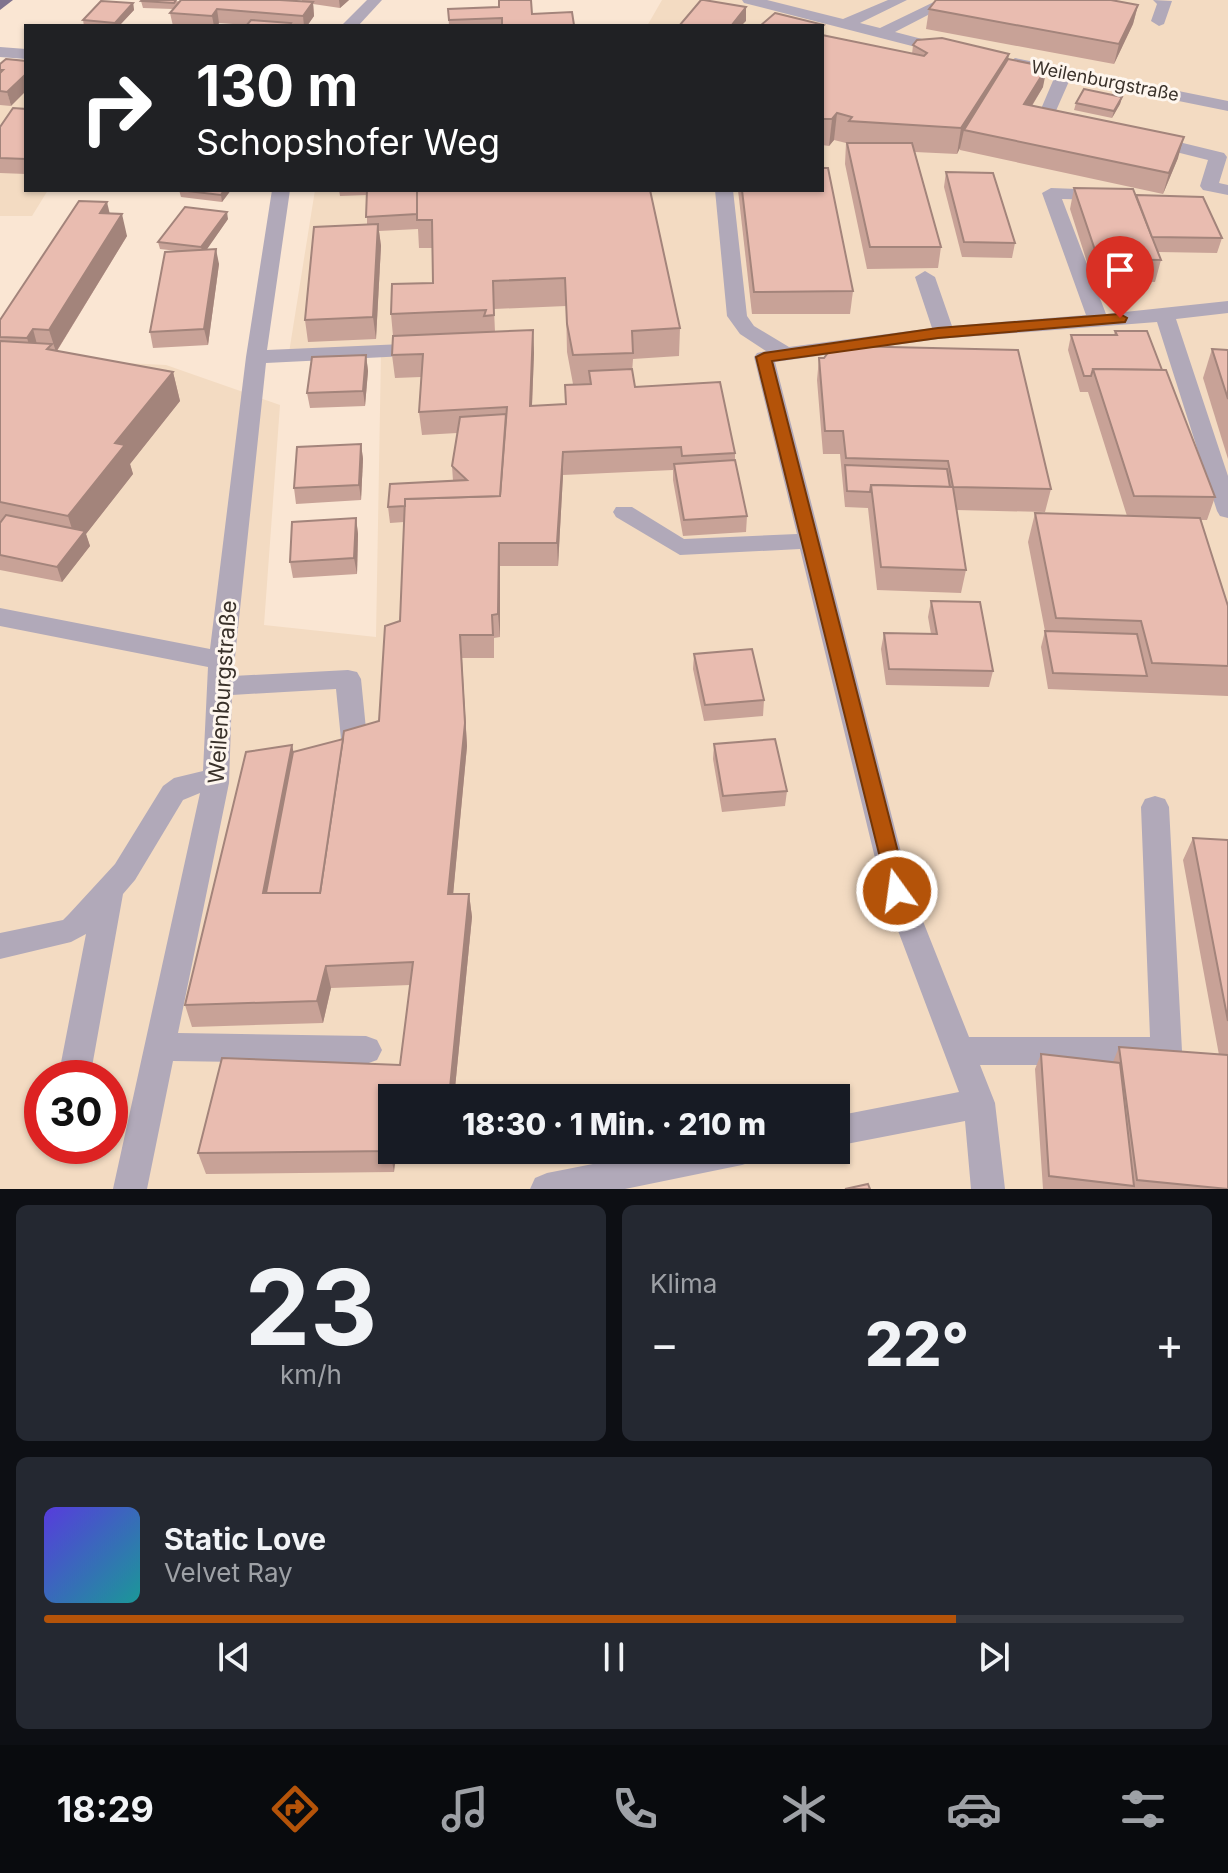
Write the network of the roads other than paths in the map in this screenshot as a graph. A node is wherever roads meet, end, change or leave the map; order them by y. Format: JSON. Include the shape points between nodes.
{"nodes":[{"id":1,"x":6,"y":0,"type":"edge"},
{"id":2,"x":375,"y":0,"type":"edge"},
{"id":3,"x":749,"y":0,"type":"edge"},
{"id":4,"x":900,"y":0,"type":"edge"},
{"id":5,"x":950,"y":0,"type":"edge"},
{"id":6,"x":1160,"y":0,"type":"edge"},
{"id":7,"x":0,"y":6,"type":"edge"},
{"id":8,"x":872,"y":6,"type":"edge"},
{"id":9,"x":1159,"y":21,"type":"dead end"},
{"id":10,"x":351,"y":24,"type":"edge"},
{"id":11,"x":843,"y":25,"type":"junction"},
{"id":12,"x":880,"y":34,"type":"junction"},
{"id":13,"x":0,"y":52,"type":"edge"},
{"id":14,"x":956,"y":52,"type":"edge"},
{"id":15,"x":24,"y":54,"type":"edge"},
{"id":16,"x":1003,"y":60,"type":"edge"},
{"id":17,"x":1065,"y":72,"type":"junction"},
{"id":18,"x":1228,"y":106,"type":"edge"},
{"id":19,"x":1089,"y":126,"type":"edge"},
{"id":20,"x":1132,"y":136,"type":"edge"},
{"id":21,"x":1228,"y":190,"type":"edge"},
{"id":22,"x":281,"y":192,"type":"edge"},
{"id":23,"x":724,"y":192,"type":"edge"},
{"id":24,"x":1123,"y":196,"type":"edge"},
{"id":25,"x":925,"y":277,"type":"edge"},
{"id":26,"x":1228,"y":307,"type":"edge"},
{"id":27,"x":1165,"y":315,"type":"junction"},
{"id":28,"x":1098,"y":320,"type":"junction"},
{"id":29,"x":944,"y":333,"type":"junction"},
{"id":30,"x":448,"y":348,"type":"edge"},
{"id":31,"x":786,"y":354,"type":"junction"},
{"id":32,"x":256,"y":357,"type":"junction"},
{"id":33,"x":1228,"y":511,"type":"edge"},
{"id":34,"x":624,"y":512,"type":"dead end"},
{"id":35,"x":810,"y":541,"type":"junction"},
{"id":36,"x":0,"y":617,"type":"edge"},
{"id":37,"x":221,"y":660,"type":"junction"},
{"id":38,"x":220,"y":686,"type":"junction"},
{"id":39,"x":354,"y":739,"type":"edge"},
{"id":40,"x":215,"y":780,"type":"junction"},
{"id":41,"x":1155,"y":807,"type":"dead end"},
{"id":42,"x":110,"y":890,"type":"junction"},
{"id":43,"x":0,"y":946,"type":"edge"},
{"id":44,"x":161,"y":1047,"type":"junction"},
{"id":45,"x":366,"y":1050,"type":"dead end"},
{"id":46,"x":959,"y":1051,"type":"junction"},
{"id":47,"x":77,"y":1060,"type":"edge"},
{"id":48,"x":979,"y":1103,"type":"junction"},
{"id":49,"x":850,"y":1128,"type":"edge"},
{"id":50,"x":672,"y":1164,"type":"edge"},
{"id":51,"x":130,"y":1189,"type":"edge"},
{"id":52,"x":547,"y":1189,"type":"edge"},
{"id":53,"x":988,"y":1189,"type":"edge"}],
"edges":[{"from":1,"to":7,"type":"main road"},
{"from":2,"to":10,"type":"street"},
{"from":3,"to":11,"type":"street"},
{"from":4,"to":8,"type":"street"},
{"from":5,"to":12,"type":"street"},
{"from":6,"to":9,"type":"street","via":[[1165,1]]},
{"from":8,"to":11,"type":"street"},
{"from":11,"to":12,"type":"street"},
{"from":12,"to":14,"type":"street"},
{"from":13,"to":15,"type":"street"},
{"from":16,"to":17,"type":"street","name":"Weilenburgstraße"},
{"from":17,"to":18,"type":"street","name":"Weilenburgstraße"},
{"from":17,"to":19,"type":"street","via":[[1046,116]]},
{"from":20,"to":21,"type":"street","via":[[1218,157],[1209,186]]},
{"from":22,"to":32,"type":"street","name":"Weilenburgstraße"},
{"from":23,"to":31,"type":"street","via":[[737,316],[747,330]]},
{"from":24,"to":28,"type":"street","via":[[1051,193]]},
{"from":25,"to":29,"type":"street"},
{"from":26,"to":27,"type":"street"},
{"from":27,"to":28,"type":"street"},
{"from":27,"to":33,"type":"street"},
{"from":28,"to":29,"type":"street"},
{"from":29,"to":31,"type":"street"},
{"from":30,"to":32,"type":"street"},
{"from":31,"to":35,"type":"street","via":[[764,357]]},
{"from":32,"to":37,"type":"street","name":"Weilenburgstraße"},
{"from":34,"to":35,"type":"street","via":[[680,547]]},
{"from":35,"to":46,"type":"street","via":[[897,891]]},
{"from":36,"to":37,"type":"street"},
{"from":37,"to":38,"type":"street","name":"Weilenburgstraße"},
{"from":38,"to":39,"type":"street","via":[[348,679]]},
{"from":38,"to":40,"type":"street","name":"Weilenburgstraße"},
{"from":40,"to":42,"type":"street","via":[[179,788],[144,847]]},
{"from":40,"to":44,"type":"street","name":"Weilenburgstraße"},
{"from":41,"to":46,"type":"street","via":[[1166,1051]]},
{"from":42,"to":43,"type":"street","via":[[71,930]]},
{"from":42,"to":47,"type":"street"},
{"from":44,"to":45,"type":"street"},
{"from":44,"to":51,"type":"street","name":"Weilenburgstraße"},
{"from":46,"to":48,"type":"street"},
{"from":48,"to":49,"type":"street"},
{"from":48,"to":53,"type":"street"},
{"from":50,"to":52,"type":"street"}]}
